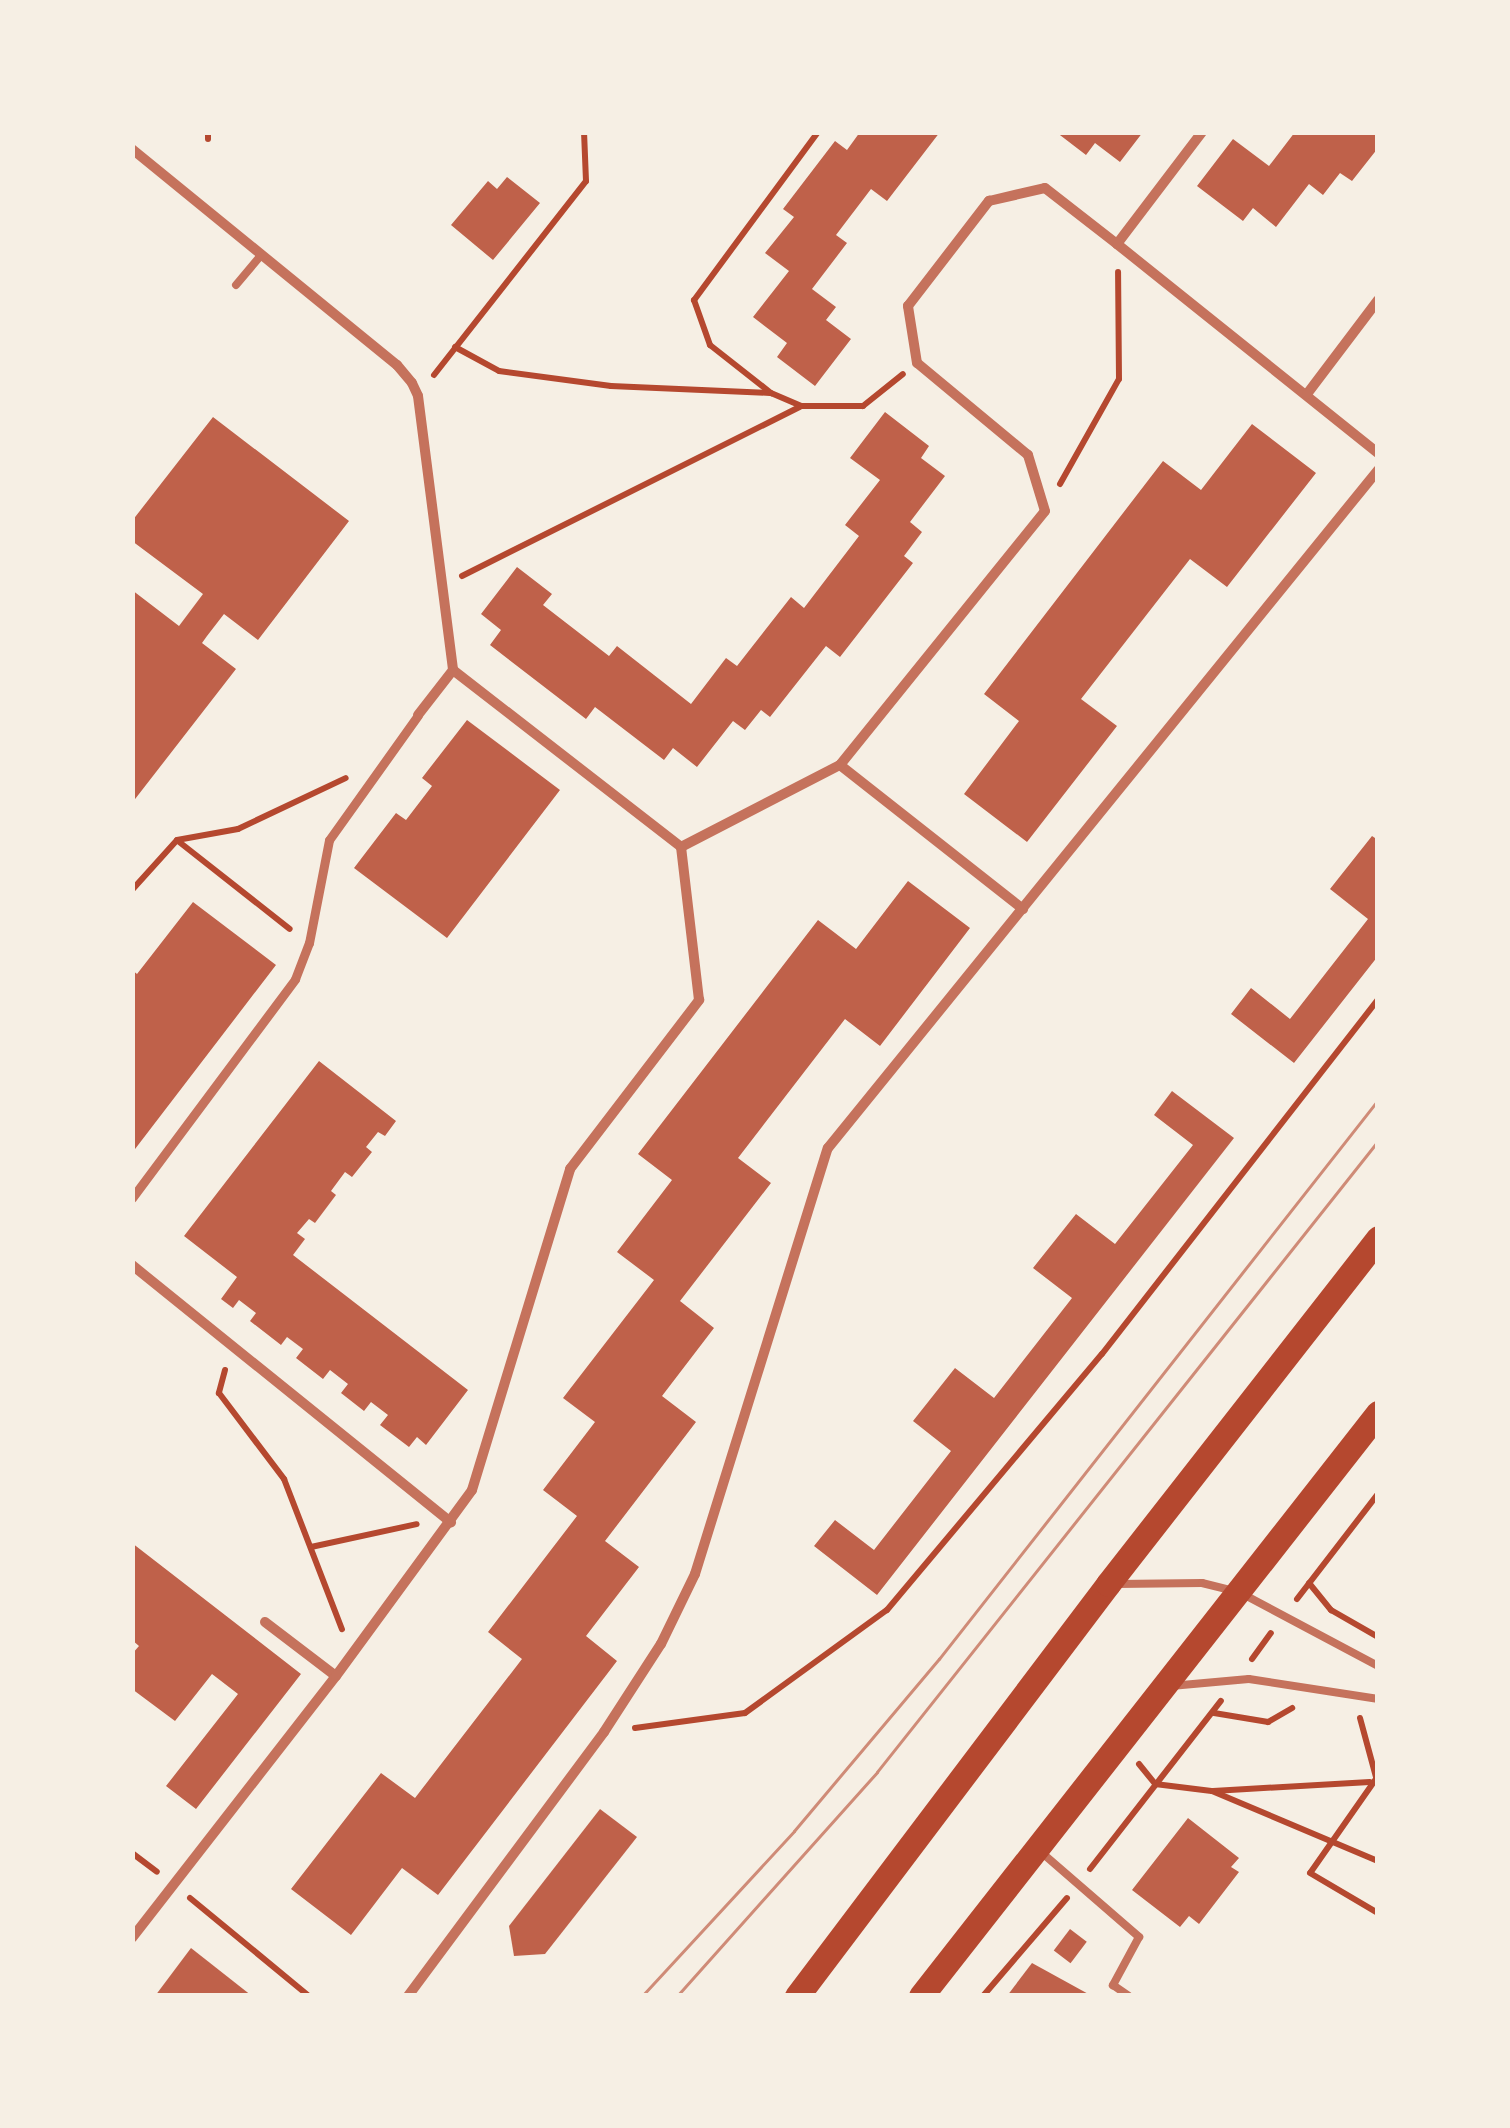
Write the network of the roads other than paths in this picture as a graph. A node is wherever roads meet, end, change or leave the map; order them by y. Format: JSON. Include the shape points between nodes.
{"nodes":[{"id":1,"x":1202,"y":132,"type":"edge"},
{"id":2,"x":132,"y":148,"type":"edge"},
{"id":3,"x":1117,"y":244,"type":"junction"},
{"id":4,"x":262,"y":254,"type":"junction"},
{"id":5,"x":236,"y":285,"type":"dead end"},
{"id":6,"x":1378,"y":300,"type":"edge"},
{"id":7,"x":1307,"y":394,"type":"junction"},
{"id":8,"x":1378,"y":453,"type":"edge"},
{"id":9,"x":1378,"y":470,"type":"edge"},
{"id":10,"x":453,"y":670,"type":"junction"},
{"id":11,"x":418,"y":715,"type":"joint"},
{"id":12,"x":840,"y":765,"type":"junction"},
{"id":13,"x":682,"y":847,"type":"junction"},
{"id":14,"x":1023,"y":909,"type":"junction"},
{"id":15,"x":132,"y":1198,"type":"edge"},
{"id":16,"x":1378,"y":1238,"type":"edge"},
{"id":17,"x":132,"y":1265,"type":"edge"},
{"id":18,"x":1378,"y":1412,"type":"edge"},
{"id":19,"x":451,"y":1522,"type":"junction"},
{"id":20,"x":1108,"y":1584,"type":"junction"},
{"id":21,"x":1238,"y":1592,"type":"junction"},
{"id":22,"x":265,"y":1622,"type":"dead end"},
{"id":23,"x":1378,"y":1666,"type":"edge"},
{"id":24,"x":336,"y":1676,"type":"junction"},
{"id":25,"x":1162,"y":1687,"type":"junction"},
{"id":26,"x":1378,"y":1699,"type":"edge"},
{"id":27,"x":1034,"y":1846,"type":"junction"},
{"id":28,"x":132,"y":1938,"type":"edge"},
{"id":29,"x":798,"y":1992,"type":"edge"},
{"id":30,"x":408,"y":1996,"type":"edge"},
{"id":31,"x":921,"y":1996,"type":"edge"},
{"id":32,"x":1129,"y":1996,"type":"edge"}],
"edges":[{"from":1,"to":3,"type":"street"},
{"from":2,"to":4,"type":"street"},
{"from":3,"to":7,"type":"street"},
{"from":3,"to":12,"type":"street","via":[[1045,188],[989,202],[908,306],[917,362],[1028,456],[1045,511]]},
{"from":4,"to":5,"type":"lane"},
{"from":4,"to":10,"type":"street","via":[[397,366],[418,396]]},
{"from":6,"to":7,"type":"street"},
{"from":7,"to":8,"type":"street"},
{"from":9,"to":14,"type":"street"},
{"from":10,"to":11,"type":"street"},
{"from":10,"to":13,"type":"street"},
{"from":11,"to":15,"type":"street","via":[[329,840],[309,944],[295,979]]},
{"from":12,"to":13,"type":"street"},
{"from":12,"to":14,"type":"street"},
{"from":13,"to":19,"type":"street","via":[[699,1000],[570,1169],[472,1490]]},
{"from":14,"to":30,"type":"street","via":[[828,1148],[695,1574],[661,1644],[604,1732]]},
{"from":16,"to":20,"type":"main road"},
{"from":17,"to":19,"type":"street"},
{"from":18,"to":21,"type":"main road"},
{"from":19,"to":24,"type":"street"},
{"from":20,"to":21,"type":"lane","via":[[1202,1582]]},
{"from":20,"to":29,"type":"main road"},
{"from":21,"to":23,"type":"lane"},
{"from":21,"to":25,"type":"main road"},
{"from":22,"to":24,"type":"street"},
{"from":24,"to":28,"type":"street"},
{"from":25,"to":26,"type":"lane","via":[[1236,1679]]},
{"from":25,"to":27,"type":"main road"},
{"from":27,"to":31,"type":"main road"},
{"from":27,"to":32,"type":"lane","via":[[1139,1937],[1113,1985]]}]}
